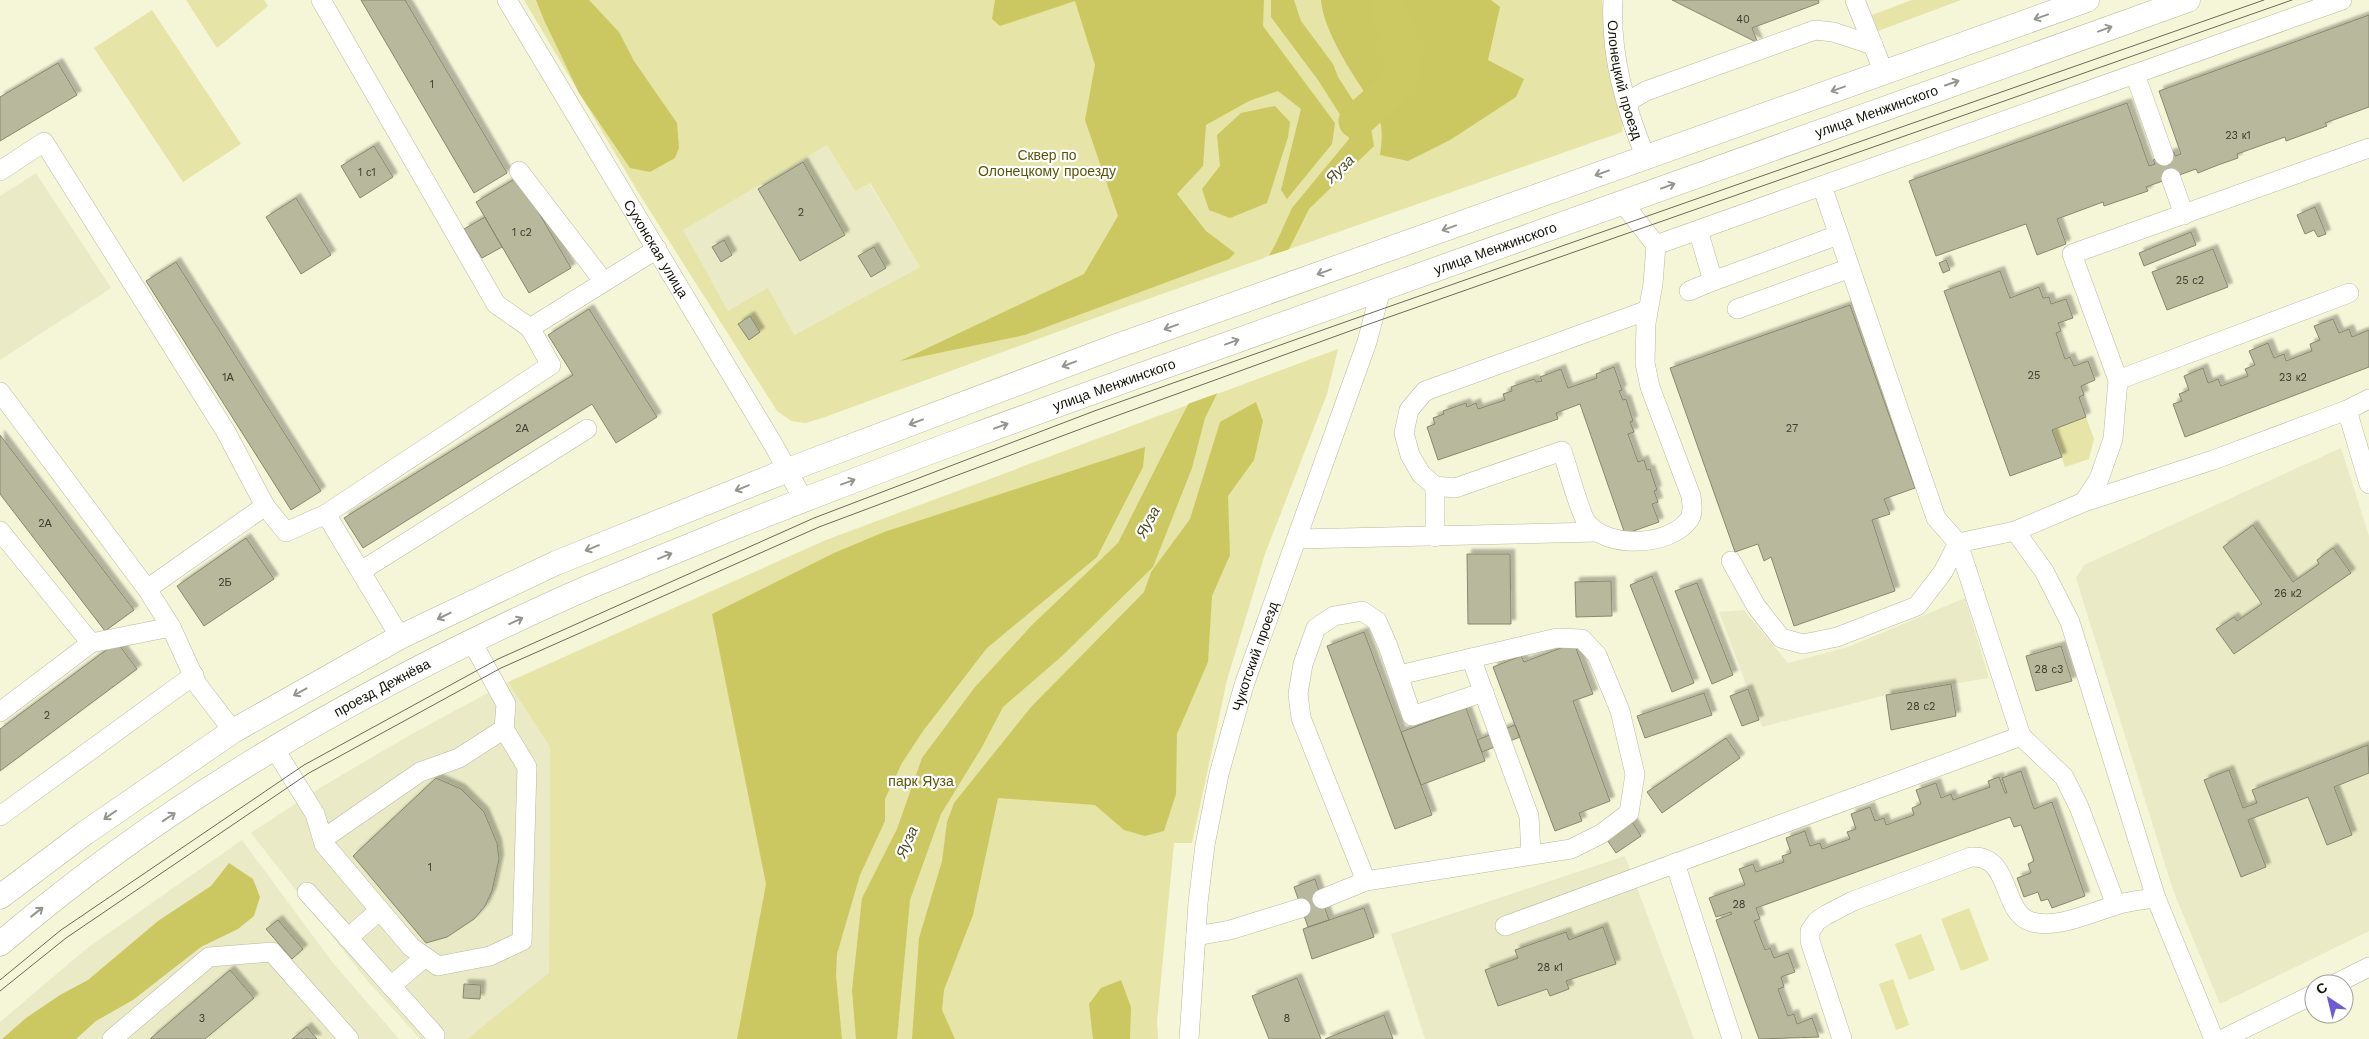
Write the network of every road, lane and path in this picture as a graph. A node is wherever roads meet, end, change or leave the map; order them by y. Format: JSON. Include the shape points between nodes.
{"nodes":[{"id":1,"x":321,"y":0,"type":"edge"},
{"id":2,"x":507,"y":0,"type":"edge"},
{"id":3,"x":1613,"y":0,"type":"edge"},
{"id":4,"x":1855,"y":0,"type":"edge"},
{"id":5,"x":2087,"y":0,"type":"edge"},
{"id":6,"x":2188,"y":0,"type":"edge"},
{"id":7,"x":2342,"y":0,"type":"edge"},
{"id":8,"x":1873,"y":45,"type":"junction"},
{"id":9,"x":1884,"y":73,"type":"junction"},
{"id":10,"x":2135,"y":74,"type":"junction"},
{"id":11,"x":1627,"y":102,"type":"junction"},
{"id":12,"x":2369,"y":148,"type":"edge"},
{"id":13,"x":2164,"y":156,"type":"dead end"},
{"id":14,"x":1646,"y":158,"type":"junction"},
{"id":15,"x":0,"y":171,"type":"edge"},
{"id":16,"x":519,"y":171,"type":"dead end"},
{"id":17,"x":2171,"y":178,"type":"dead end"},
{"id":18,"x":1822,"y":186,"type":"junction"},
{"id":19,"x":1622,"y":202,"type":"junction"},
{"id":20,"x":2184,"y":214,"type":"junction"},
{"id":21,"x":1698,"y":230,"type":"junction"},
{"id":22,"x":1838,"y":236,"type":"junction"},
{"id":23,"x":1656,"y":245,"type":"junction"},
{"id":24,"x":657,"y":249,"type":"junction"},
{"id":25,"x":1850,"y":268,"type":"junction"},
{"id":26,"x":1713,"y":281,"type":"junction"},
{"id":27,"x":604,"y":282,"type":"junction"},
{"id":28,"x":1382,"y":289,"type":"junction"},
{"id":29,"x":1689,"y":291,"type":"dead end"},
{"id":30,"x":2349,"y":293,"type":"dead end"},
{"id":31,"x":1737,"y":309,"type":"dead end"},
{"id":32,"x":1648,"y":310,"type":"junction"},
{"id":33,"x":530,"y":328,"type":"junction"},
{"id":34,"x":2118,"y":380,"type":"junction"},
{"id":35,"x":0,"y":392,"type":"edge"},
{"id":36,"x":2369,"y":400,"type":"edge"},
{"id":37,"x":2347,"y":410,"type":"junction"},
{"id":38,"x":588,"y":429,"type":"dead end"},
{"id":39,"x":788,"y":470,"type":"junction"},
{"id":40,"x":2369,"y":484,"type":"edge"},
{"id":41,"x":1435,"y":486,"type":"junction"},
{"id":42,"x":803,"y":499,"type":"junction"},
{"id":43,"x":2084,"y":502,"type":"junction"},
{"id":44,"x":266,"y":506,"type":"junction"},
{"id":45,"x":326,"y":514,"type":"junction"},
{"id":46,"x":0,"y":531,"type":"edge"},
{"id":47,"x":2014,"y":531,"type":"junction"},
{"id":48,"x":1597,"y":532,"type":"junction"},
{"id":49,"x":1435,"y":536,"type":"junction"},
{"id":50,"x":1298,"y":539,"type":"junction"},
{"id":51,"x":1958,"y":543,"type":"junction"},
{"id":52,"x":1731,"y":561,"type":"dead end"},
{"id":53,"x":360,"y":571,"type":"junction"},
{"id":54,"x":147,"y":589,"type":"junction"},
{"id":55,"x":171,"y":626,"type":"junction"},
{"id":56,"x":400,"y":637,"type":"junction"},
{"id":57,"x":472,"y":642,"type":"junction"},
{"id":58,"x":90,"y":643,"type":"junction"},
{"id":59,"x":1471,"y":658,"type":"junction"},
{"id":60,"x":194,"y":675,"type":"junction"},
{"id":61,"x":1399,"y":675,"type":"junction"},
{"id":62,"x":1484,"y":692,"type":"junction"},
{"id":63,"x":0,"y":712,"type":"edge"},
{"id":64,"x":504,"y":729,"type":"junction"},
{"id":65,"x":233,"y":731,"type":"junction"},
{"id":66,"x":2021,"y":736,"type":"junction"},
{"id":67,"x":274,"y":748,"type":"junction"},
{"id":68,"x":0,"y":816,"type":"edge"},
{"id":69,"x":323,"y":839,"type":"junction"},
{"id":70,"x":1531,"y":854,"type":"junction"},
{"id":71,"x":1674,"y":864,"type":"junction"},
{"id":72,"x":1366,"y":881,"type":"junction"},
{"id":73,"x":307,"y":892,"type":"dead end"},
{"id":74,"x":0,"y":897,"type":"edge"},
{"id":75,"x":2156,"y":898,"type":"junction"},
{"id":76,"x":1322,"y":899,"type":"dead end"},
{"id":77,"x":2116,"y":905,"type":"junction"},
{"id":78,"x":1301,"y":908,"type":"dead end"},
{"id":79,"x":380,"y":910,"type":"junction"},
{"id":80,"x":1505,"y":926,"type":"dead end"},
{"id":81,"x":1196,"y":936,"type":"junction"},
{"id":82,"x":348,"y":938,"type":"junction"},
{"id":83,"x":0,"y":944,"type":"edge"},
{"id":84,"x":425,"y":957,"type":"junction"},
{"id":85,"x":2369,"y":967,"type":"edge"},
{"id":86,"x":2354,"y":974,"type":"edge"},
{"id":87,"x":391,"y":986,"type":"junction"},
{"id":88,"x":2304,"y":999,"type":"edge"},
{"id":89,"x":435,"y":1035,"type":"dead end"},
{"id":90,"x":112,"y":1039,"type":"edge"},
{"id":91,"x":349,"y":1039,"type":"edge"},
{"id":92,"x":1189,"y":1039,"type":"edge"},
{"id":93,"x":1732,"y":1039,"type":"edge"},
{"id":94,"x":1842,"y":1039,"type":"edge"},
{"id":95,"x":2214,"y":1039,"type":"edge"},
{"id":96,"x":2223,"y":1039,"type":"edge"}],
"edges":[{"from":1,"to":33,"type":"street","via":[[496,304]]},
{"from":2,"to":24,"type":"street","name":"Сухонская улица"},
{"from":3,"to":11,"type":"street","name":"Олонецкий проезд","via":[[1616,64]]},
{"from":4,"to":8,"type":"street"},
{"from":5,"to":9,"type":"main road","one_way":true},
{"from":19,"to":6,"type":"main road","name":"улица Менжинского","one_way":true},
{"from":7,"to":10,"type":"street"},
{"from":8,"to":9,"type":"street"},
{"from":8,"to":11,"type":"street","via":[[1834,32],[1815,30],[1646,92]]},
{"from":9,"to":14,"type":"main road","one_way":true},
{"from":10,"to":13,"type":"street"},
{"from":10,"to":18,"type":"street"},
{"from":11,"to":14,"type":"street","name":"Олонецкий проезд"},
{"from":12,"to":20,"type":"street"},
{"from":14,"to":39,"type":"main road","one_way":true,"via":[[1114,347]]},
{"from":15,"to":44,"type":"street","via":[[44,142],[226,432]]},
{"from":16,"to":27,"type":"street"},
{"from":17,"to":20,"type":"street"},
{"from":18,"to":21,"type":"street"},
{"from":18,"to":22,"type":"street"},
{"from":19,"to":23,"type":"street"},
{"from":19,"to":28,"type":"main road","name":"улица Менжинского"},
{"from":20,"to":34,"type":"street","via":[[2072,254]]},
{"from":21,"to":23,"type":"street"},
{"from":21,"to":26,"type":"street"},
{"from":22,"to":25,"type":"street"},
{"from":22,"to":26,"type":"street"},
{"from":23,"to":32,"type":"street"},
{"from":24,"to":27,"type":"street"},
{"from":24,"to":39,"type":"street","name":"Сухонская улица"},
{"from":25,"to":31,"type":"street"},
{"from":25,"to":51,"type":"street","via":[[1936,518]]},
{"from":26,"to":29,"type":"street"},
{"from":27,"to":33,"type":"street"},
{"from":42,"to":28,"type":"main road","name":"улица Менжинского","one_way":true},
{"from":28,"to":50,"type":"street","name":"Чукотский проезд","via":[[1367,342]]},
{"from":30,"to":34,"type":"street"},
{"from":32,"to":41,"type":"street","via":[[1425,391],[1409,410],[1404,433],[1410,455],[1421,474]]},
{"from":32,"to":48,"type":"street","via":[[1645,363],[1650,387],[1691,496],[1693,510],[1689,521],[1658,538],[1627,542],[1603,537]]},
{"from":33,"to":45,"type":"street","via":[[551,366]]},
{"from":34,"to":43,"type":"street","via":[[2113,439],[2099,479]]},
{"from":35,"to":54,"type":"street"},
{"from":36,"to":37,"type":"street"},
{"from":37,"to":40,"type":"street"},
{"from":37,"to":43,"type":"street","via":[[2213,460]]},
{"from":38,"to":53,"type":"street"},
{"from":39,"to":42,"type":"street","name":"Сухонская улица"},
{"from":39,"to":56,"type":"main road","one_way":true,"via":[[556,563]]},
{"from":41,"to":48,"type":"street","via":[[1456,488],[1562,451],[1587,522]]},
{"from":41,"to":49,"type":"street"},
{"from":57,"to":42,"type":"main road","name":"проезд Дежнёва","one_way":true,"via":[[574,593]]},
{"from":43,"to":47,"type":"street"},
{"from":44,"to":45,"type":"street","via":[[286,532]]},
{"from":44,"to":54,"type":"street"},
{"from":45,"to":53,"type":"street"},
{"from":46,"to":58,"type":"street"},
{"from":47,"to":51,"type":"street"},
{"from":47,"to":75,"type":"street","via":[[2044,571],[2070,622]]},
{"from":48,"to":49,"type":"street"},
{"from":49,"to":50,"type":"street"},
{"from":50,"to":81,"type":"street","name":"Чукотский проезд","via":[[1244,685],[1219,774],[1206,846]]},
{"from":51,"to":52,"type":"street","via":[[1943,572],[1917,606],[1837,637],[1803,644],[1781,638],[1756,606]]},
{"from":51,"to":66,"type":"street"},
{"from":53,"to":56,"type":"street"},
{"from":54,"to":55,"type":"street"},
{"from":55,"to":58,"type":"street"},
{"from":55,"to":60,"type":"street"},
{"from":56,"to":65,"type":"main road","one_way":true},
{"from":57,"to":64,"type":"street","via":[[506,704]]},
{"from":57,"to":67,"type":"main road","name":"проезд Дежнёва"},
{"from":58,"to":63,"type":"street"},
{"from":59,"to":61,"type":"street"},
{"from":59,"to":62,"type":"street"},
{"from":59,"to":70,"type":"street","via":[[1556,638],[1582,639],[1597,655],[1620,711],[1635,774],[1629,813],[1601,834],[1570,849]]},
{"from":60,"to":65,"type":"street","via":[[197,684]]},
{"from":60,"to":68,"type":"street"},
{"from":61,"to":62,"type":"street","via":[[1412,716]]},
{"from":61,"to":72,"type":"street","via":[[1377,621],[1362,611],[1334,616],[1316,628],[1303,664],[1298,694],[1301,718]]},
{"from":62,"to":70,"type":"street","via":[[1529,816]]},
{"from":64,"to":69,"type":"street","via":[[459,758],[420,772]]},
{"from":64,"to":84,"type":"street","via":[[527,767],[522,941],[490,956],[438,966]]},
{"from":65,"to":74,"type":"main road","one_way":true,"via":[[85,833]]},
{"from":66,"to":71,"type":"street"},
{"from":66,"to":77,"type":"street","via":[[2064,777],[2079,806]]},
{"from":67,"to":69,"type":"street","via":[[315,814]]},
{"from":83,"to":67,"type":"main road","name":"проезд Дежнёва","one_way":true,"via":[[110,857]]},
{"from":69,"to":79,"type":"street"},
{"from":70,"to":72,"type":"street"},
{"from":71,"to":80,"type":"street"},
{"from":71,"to":93,"type":"street"},
{"from":72,"to":76,"type":"street"},
{"from":73,"to":82,"type":"street"},
{"from":75,"to":77,"type":"street"},
{"from":75,"to":95,"type":"street"},
{"from":77,"to":94,"type":"street","via":[[2061,922],[2031,922],[2020,916],[1998,870],[1981,856],[1853,901],[1817,921],[1810,931],[1810,942]]},
{"from":78,"to":81,"type":"street","via":[[1230,930]]},
{"from":79,"to":82,"type":"street"},
{"from":79,"to":84,"type":"street","via":[[411,947]]},
{"from":81,"to":92,"type":"street","name":"Чукотский проезд"},
{"from":82,"to":87,"type":"street"},
{"from":84,"to":87,"type":"street"},
{"from":85,"to":86,"type":"street"},
{"from":87,"to":89,"type":"street"},
{"from":88,"to":96,"type":"street"},
{"from":90,"to":91,"type":"street","via":[[209,957],[272,952]]}]}
